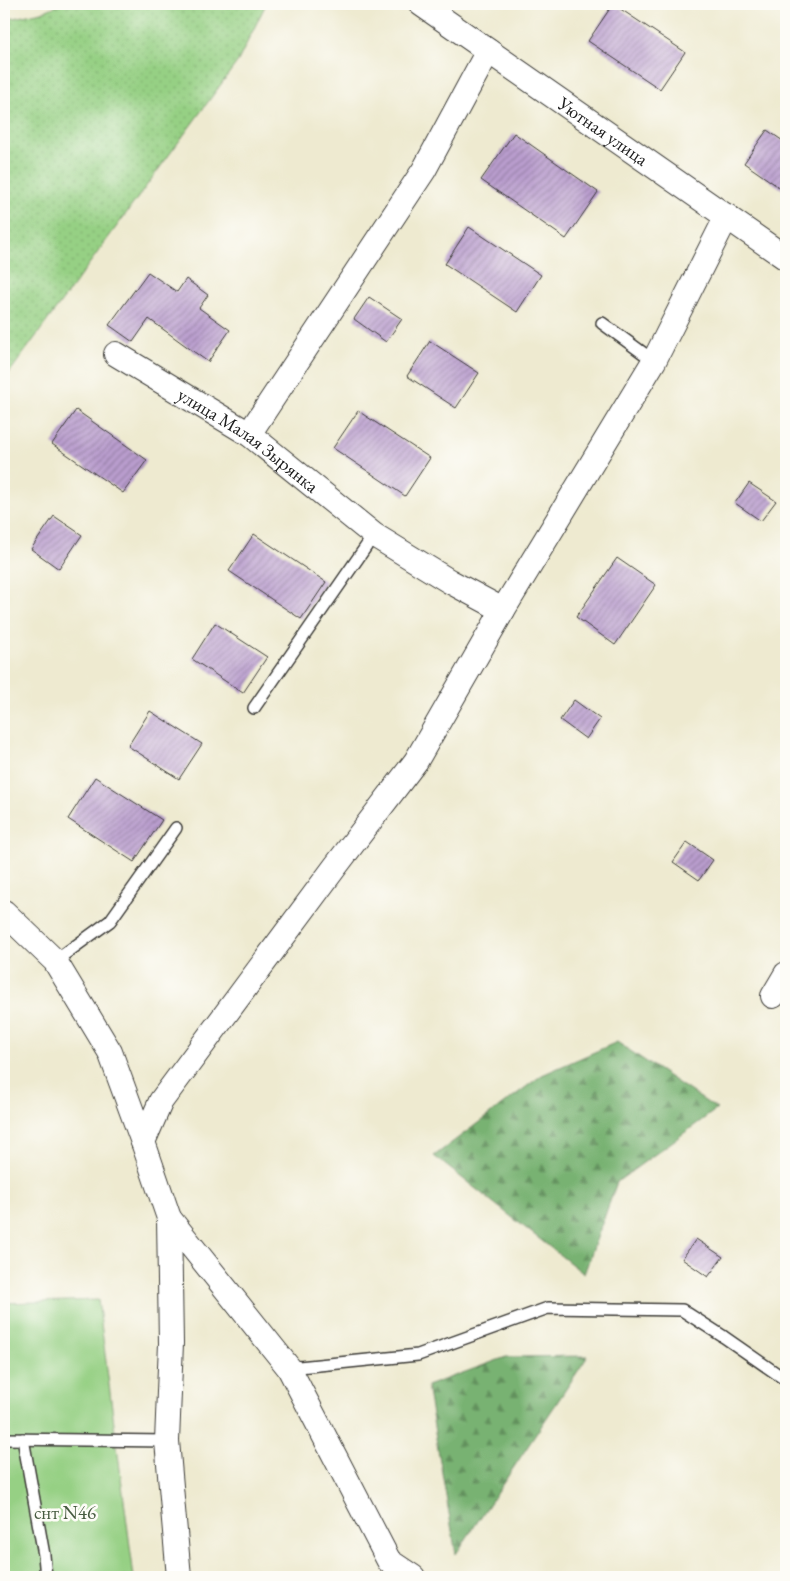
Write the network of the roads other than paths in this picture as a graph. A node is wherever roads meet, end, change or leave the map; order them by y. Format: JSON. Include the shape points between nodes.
{"nodes":[{"id":1,"x":421,"y":4,"type":"edge"},
{"id":2,"x":488,"y":51,"type":"junction"},
{"id":3,"x":727,"y":216,"type":"junction"},
{"id":4,"x":786,"y":258,"type":"edge"},
{"id":5,"x":602,"y":323,"type":"dead end"},
{"id":6,"x":116,"y":354,"type":"dead end"},
{"id":7,"x":654,"y":361,"type":"junction"},
{"id":8,"x":249,"y":434,"type":"junction"},
{"id":9,"x":374,"y":535,"type":"junction"},
{"id":10,"x":504,"y":610,"type":"junction"},
{"id":11,"x":254,"y":708,"type":"dead end"},
{"id":12,"x":176,"y":828,"type":"dead end"},
{"id":13,"x":4,"y":912,"type":"edge"},
{"id":14,"x":55,"y":961,"type":"junction"},
{"id":15,"x":786,"y":974,"type":"edge"},
{"id":16,"x":774,"y":996,"type":"dead end"},
{"id":17,"x":143,"y":1142,"type":"junction"},
{"id":18,"x":169,"y":1218,"type":"junction"},
{"id":19,"x":289,"y":1368,"type":"junction"},
{"id":20,"x":786,"y":1380,"type":"edge"},
{"id":21,"x":4,"y":1439,"type":"edge"},
{"id":22,"x":23,"y":1439,"type":"junction"},
{"id":23,"x":167,"y":1440,"type":"junction"},
{"id":24,"x":46,"y":1577,"type":"edge"},
{"id":25,"x":180,"y":1577,"type":"edge"},
{"id":26,"x":413,"y":1577,"type":"edge"}],
"edges":[{"from":1,"to":2,"type":"street","name":"Уютная улица"},
{"from":2,"to":3,"type":"street","name":"Уютная улица"},
{"from":2,"to":8,"type":"street","via":[[424,170]]},
{"from":3,"to":4,"type":"street","name":"Уютная улица"},
{"from":3,"to":7,"type":"street"},
{"from":5,"to":7,"type":"lane"},
{"from":6,"to":8,"type":"street","name":"улица Малая Зырянка"},
{"from":7,"to":10,"type":"street"},
{"from":8,"to":9,"type":"street","name":"улица Малая Зырянка"},
{"from":9,"to":10,"type":"street","name":"улица Малая Зырянка"},
{"from":9,"to":11,"type":"lane"},
{"from":10,"to":17,"type":"street","via":[[416,761],[161,1101]]},
{"from":12,"to":14,"type":"lane","via":[[110,921]]},
{"from":13,"to":14,"type":"street"},
{"from":14,"to":17,"type":"street","via":[[110,1052]]},
{"from":15,"to":16,"type":"street"},
{"from":17,"to":18,"type":"street"},
{"from":18,"to":19,"type":"street"},
{"from":18,"to":23,"type":"street","via":[[171,1343]]},
{"from":19,"to":20,"type":"lane","via":[[418,1355],[548,1308],[682,1310]]},
{"from":19,"to":26,"type":"street","via":[[389,1561]]},
{"from":21,"to":22,"type":"lane"},
{"from":22,"to":23,"type":"lane"},
{"from":22,"to":24,"type":"lane"},
{"from":23,"to":25,"type":"street"}]}
